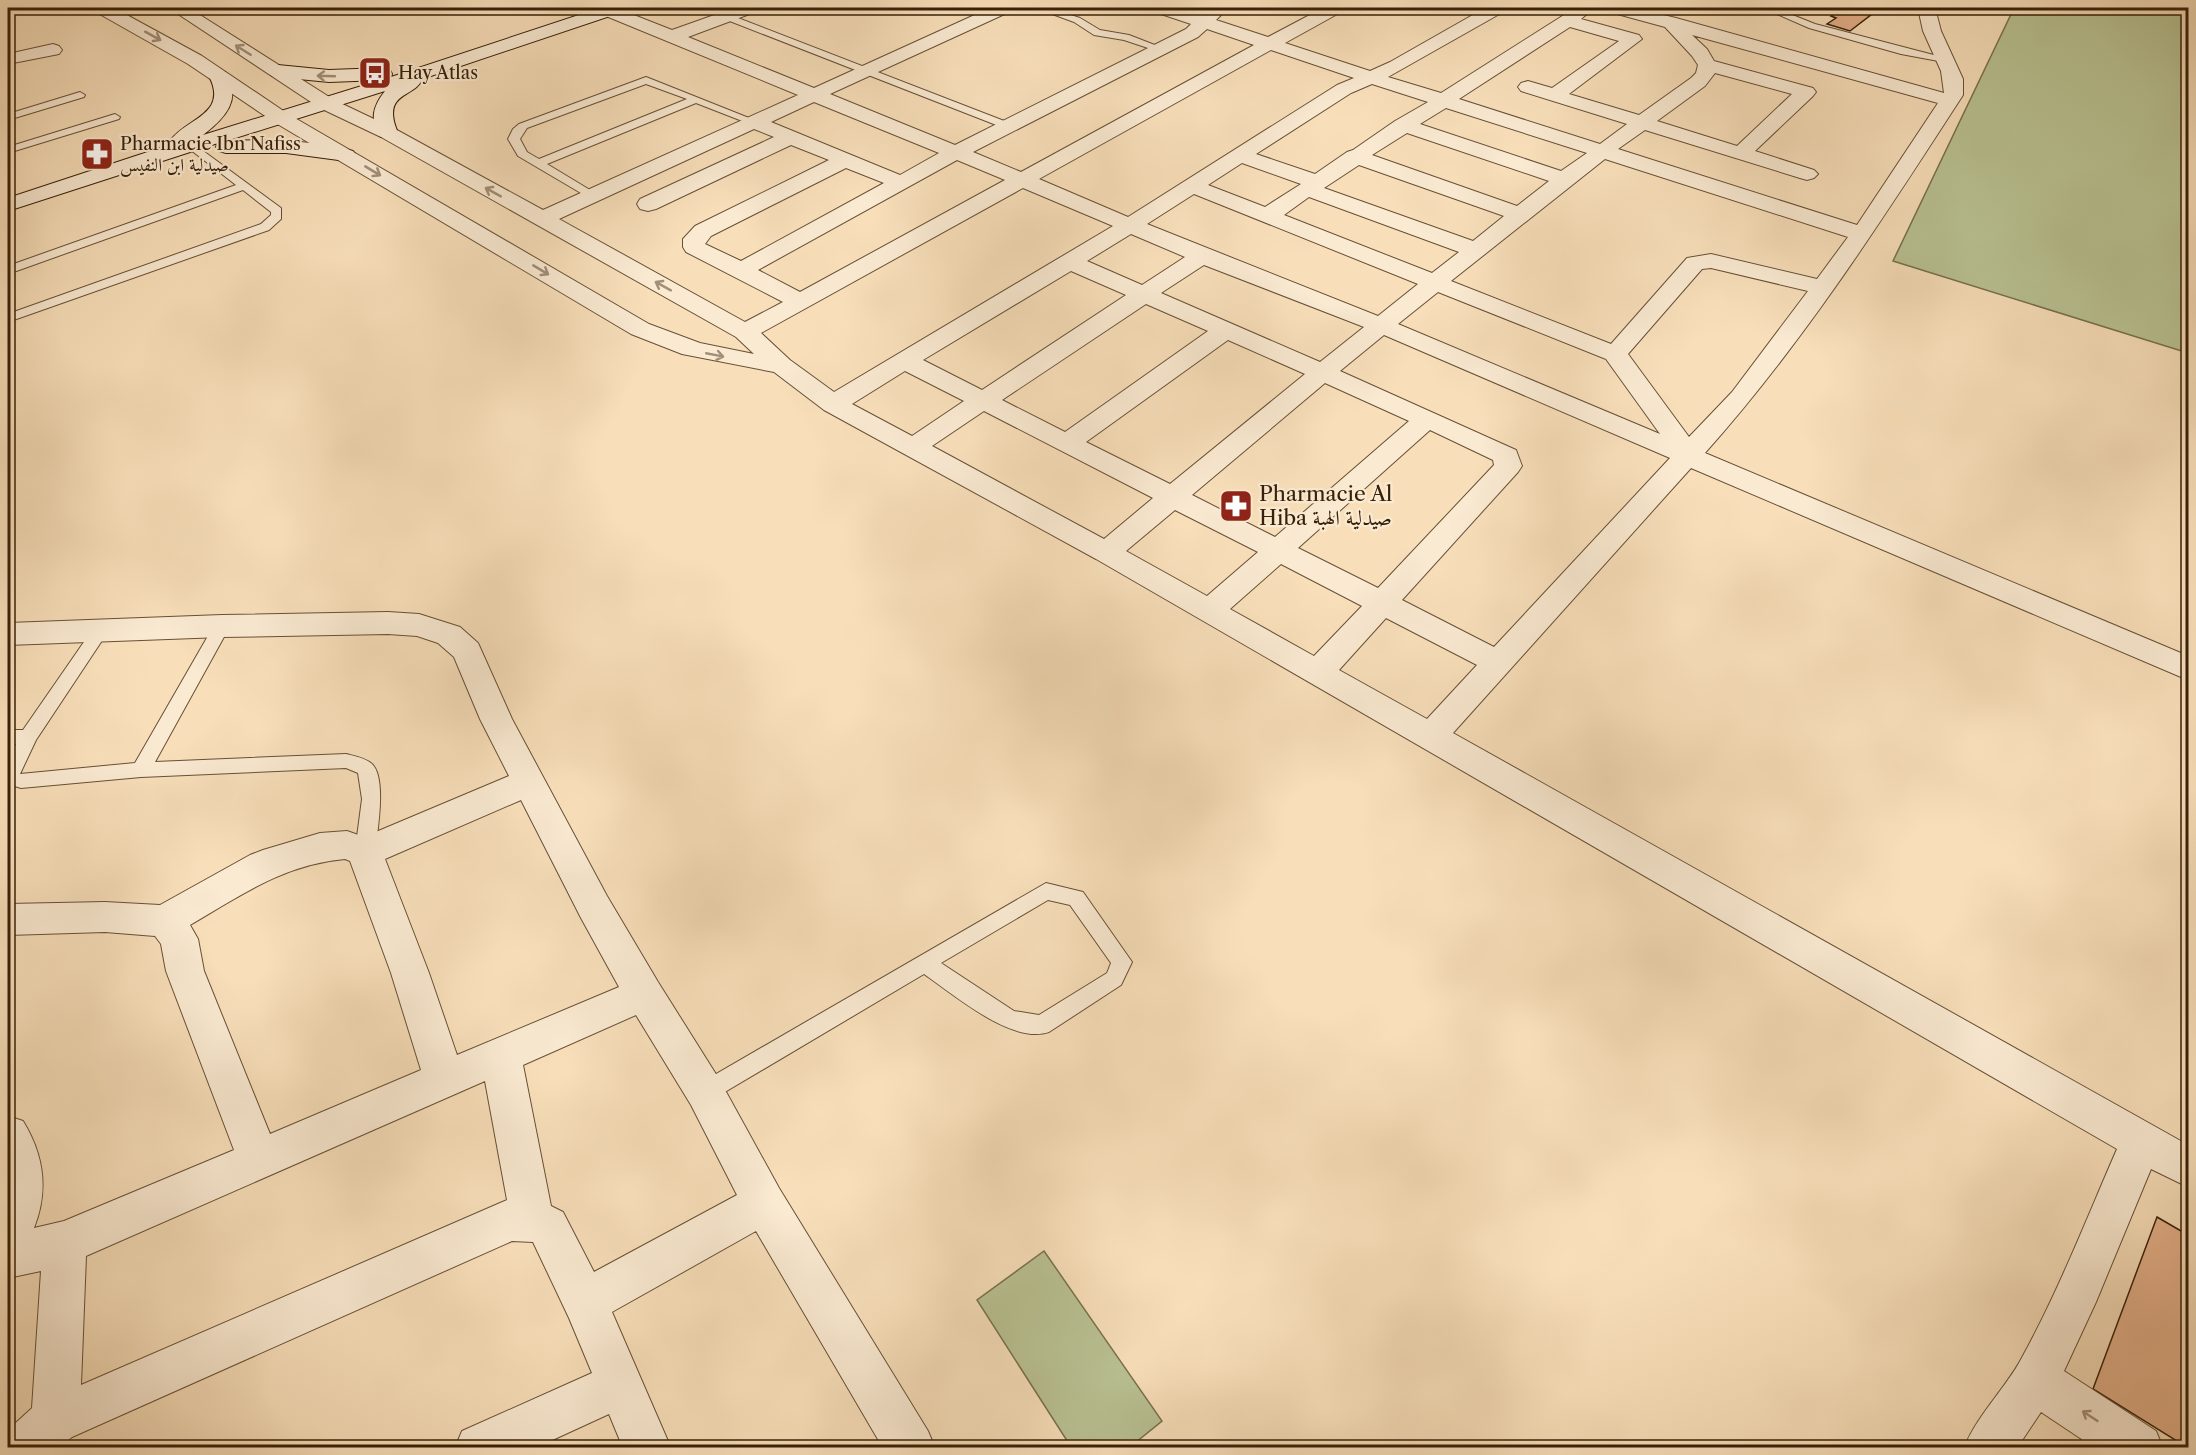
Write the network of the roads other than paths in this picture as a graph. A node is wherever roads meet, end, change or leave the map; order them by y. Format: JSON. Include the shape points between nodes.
{"nodes":[{"id":1,"x":102,"y":8,"type":"edge"},
{"id":2,"x":178,"y":8,"type":"edge"},
{"id":3,"x":749,"y":8,"type":"edge"},
{"id":4,"x":1003,"y":8,"type":"edge"},
{"id":5,"x":1041,"y":8,"type":"edge"},
{"id":6,"x":1161,"y":8,"type":"edge"},
{"id":7,"x":1224,"y":8,"type":"edge"},
{"id":8,"x":1335,"y":8,"type":"edge"},
{"id":9,"x":1497,"y":8,"type":"edge"},
{"id":10,"x":1586,"y":8,"type":"edge"},
{"id":11,"x":1616,"y":8,"type":"edge"},
{"id":12,"x":1768,"y":8,"type":"edge"},
{"id":13,"x":1927,"y":8,"type":"edge"},
{"id":14,"x":611,"y":9,"type":"edge"},
{"id":15,"x":1640,"y":10,"type":"edge"},
{"id":16,"x":725,"y":16,"type":"junction"},
{"id":17,"x":1566,"y":20,"type":"junction"},
{"id":18,"x":1204,"y":21,"type":"junction"},
{"id":19,"x":1670,"y":22,"type":"junction"},
{"id":20,"x":671,"y":37,"type":"junction"},
{"id":21,"x":1270,"y":44,"type":"junction"},
{"id":22,"x":1160,"y":49,"type":"junction"},
{"id":23,"x":53,"y":50,"type":"dead end"},
{"id":24,"x":8,"y":59,"type":"edge"},
{"id":25,"x":1944,"y":59,"type":"junction"},
{"id":26,"x":447,"y":63,"type":"junction"},
{"id":27,"x":1707,"y":65,"type":"junction"},
{"id":28,"x":866,"y":70,"type":"junction"},
{"id":29,"x":278,"y":71,"type":"junction"},
{"id":30,"x":218,"y":76,"type":"junction"},
{"id":31,"x":1370,"y":77,"type":"junction"},
{"id":32,"x":1528,"y":87,"type":"dead end"},
{"id":33,"x":80,"y":95,"type":"dead end"},
{"id":34,"x":812,"y":95,"type":"junction"},
{"id":35,"x":1555,"y":95,"type":"junction"},
{"id":36,"x":697,"y":99,"type":"junction"},
{"id":37,"x":1949,"y":100,"type":"junction"},
{"id":38,"x":1444,"y":101,"type":"junction"},
{"id":39,"x":327,"y":104,"type":"junction"},
{"id":40,"x":8,"y":117,"type":"edge"},
{"id":41,"x":115,"y":117,"type":"dead end"},
{"id":42,"x":281,"y":118,"type":"junction"},
{"id":43,"x":754,"y":122,"type":"junction"},
{"id":44,"x":1644,"y":123,"type":"junction"},
{"id":45,"x":1402,"y":125,"type":"junction"},
{"id":46,"x":1008,"y":126,"type":"junction"},
{"id":47,"x":388,"y":133,"type":"junction"},
{"id":48,"x":791,"y":137,"type":"junction"},
{"id":49,"x":196,"y":148,"type":"junction"},
{"id":50,"x":8,"y":150,"type":"edge"},
{"id":51,"x":1605,"y":151,"type":"junction"},
{"id":52,"x":957,"y":152,"type":"junction"},
{"id":53,"x":1741,"y":153,"type":"junction"},
{"id":54,"x":346,"y":155,"type":"junction"},
{"id":55,"x":1240,"y":155,"type":"junction"},
{"id":56,"x":1354,"y":156,"type":"junction"},
{"id":57,"x":844,"y":161,"type":"junction"},
{"id":58,"x":538,"y":164,"type":"junction"},
{"id":59,"x":107,"y":173,"type":"junction"},
{"id":60,"x":1807,"y":174,"type":"dead end"},
{"id":61,"x":1564,"y":179,"type":"junction"},
{"id":62,"x":1023,"y":180,"type":"junction"},
{"id":63,"x":901,"y":183,"type":"junction"},
{"id":64,"x":1312,"y":185,"type":"junction"},
{"id":65,"x":244,"y":186,"type":"junction"},
{"id":66,"x":1192,"y":186,"type":"junction"},
{"id":67,"x":591,"y":195,"type":"junction"},
{"id":68,"x":648,"y":204,"type":"dead end"},
{"id":69,"x":8,"y":205,"type":"edge"},
{"id":70,"x":1520,"y":214,"type":"junction"},
{"id":71,"x":1267,"y":216,"type":"junction"},
{"id":72,"x":542,"y":219,"type":"junction"},
{"id":73,"x":1129,"y":226,"type":"junction"},
{"id":74,"x":1862,"y":234,"type":"junction"},
{"id":75,"x":1476,"y":250,"type":"junction"},
{"id":76,"x":1202,"y":256,"type":"junction"},
{"id":77,"x":1070,"y":262,"type":"junction"},
{"id":78,"x":8,"y":270,"type":"edge"},
{"id":79,"x":741,"y":270,"type":"junction"},
{"id":80,"x":1436,"y":283,"type":"junction"},
{"id":81,"x":1824,"y":288,"type":"junction"},
{"id":82,"x":1144,"y":294,"type":"junction"},
{"id":83,"x":799,"y":301,"type":"junction"},
{"id":84,"x":8,"y":318,"type":"edge"},
{"id":85,"x":1383,"y":326,"type":"junction"},
{"id":86,"x":1226,"y":330,"type":"junction"},
{"id":87,"x":745,"y":332,"type":"junction"},
{"id":88,"x":1615,"y":354,"type":"junction"},
{"id":89,"x":907,"y":362,"type":"junction"},
{"id":90,"x":781,"y":365,"type":"junction"},
{"id":91,"x":1322,"y":373,"type":"junction"},
{"id":92,"x":983,"y":400,"type":"junction"},
{"id":93,"x":833,"y":404,"type":"junction"},
{"id":94,"x":1428,"y":419,"type":"junction"},
{"id":95,"x":1067,"y":443,"type":"junction"},
{"id":96,"x":911,"y":448,"type":"junction"},
{"id":97,"x":1688,"y":454,"type":"junction"},
{"id":98,"x":1172,"y":497,"type":"junction"},
{"id":99,"x":1278,"y":550,"type":"junction"},
{"id":100,"x":1106,"y":552,"type":"junction"},
{"id":101,"x":1383,"y":604,"type":"junction"},
{"id":102,"x":1209,"y":611,"type":"junction"},
{"id":103,"x":222,"y":626,"type":"junction"},
{"id":104,"x":101,"y":630,"type":"junction"},
{"id":105,"x":8,"y":634,"type":"edge"},
{"id":106,"x":1498,"y":662,"type":"junction"},
{"id":107,"x":2188,"y":669,"type":"edge"},
{"id":108,"x":1318,"y":672,"type":"junction"},
{"id":109,"x":1431,"y":736,"type":"junction"},
{"id":110,"x":8,"y":737,"type":"edge"},
{"id":111,"x":28,"y":737,"type":"junction"},
{"id":112,"x":141,"y":770,"type":"junction"},
{"id":113,"x":529,"y":782,"type":"junction"},
{"id":114,"x":365,"y":852,"type":"junction"},
{"id":115,"x":8,"y":919,"type":"edge"},
{"id":116,"x":165,"y":921,"type":"junction"},
{"id":117,"x":924,"y":963,"type":"junction"},
{"id":118,"x":644,"y":994,"type":"junction"},
{"id":119,"x":501,"y":1057,"type":"junction"},
{"id":120,"x":445,"y":1081,"type":"junction"},
{"id":121,"x":705,"y":1092,"type":"junction"},
{"id":122,"x":8,"y":1135,"type":"edge"},
{"id":123,"x":2142,"y":1141,"type":"junction"},
{"id":124,"x":259,"y":1161,"type":"junction"},
{"id":125,"x":2188,"y":1167,"type":"edge"},
{"id":126,"x":764,"y":1203,"type":"junction"},
{"id":127,"x":532,"y":1219,"type":"junction"},
{"id":128,"x":8,"y":1237,"type":"edge"},
{"id":129,"x":65,"y":1243,"type":"junction"},
{"id":130,"x":8,"y":1256,"type":"edge"},
{"id":131,"x":585,"y":1302,"type":"junction"},
{"id":132,"x":2035,"y":1380,"type":"junction"},
{"id":133,"x":620,"y":1384,"type":"junction"},
{"id":134,"x":40,"y":1434,"type":"edge"},
{"id":135,"x":479,"y":1448,"type":"edge"},
{"id":136,"x":647,"y":1448,"type":"edge"},
{"id":137,"x":911,"y":1448,"type":"edge"},
{"id":138,"x":1989,"y":1448,"type":"edge"},
{"id":139,"x":2139,"y":1448,"type":"edge"}],
"edges":[{"from":1,"to":30,"type":"street","one_way":true},
{"from":29,"to":2,"type":"street","one_way":true},
{"from":3,"to":16,"type":"street"},
{"from":4,"to":28,"type":"street"},
{"from":5,"to":22,"type":"lane","via":[[1077,20],[1097,33]]},
{"from":6,"to":18,"type":"street"},
{"from":7,"to":18,"type":"street"},
{"from":8,"to":21,"type":"street"},
{"from":9,"to":31,"type":"street","via":[[1397,66]]},
{"from":10,"to":17,"type":"street"},
{"from":11,"to":15,"type":"street"},
{"from":12,"to":25,"type":"lane","via":[[1812,26]]},
{"from":13,"to":25,"type":"street"},
{"from":14,"to":20,"type":"street"},
{"from":14,"to":26,"type":"street"},
{"from":15,"to":19,"type":"street"},
{"from":16,"to":20,"type":"street"},
{"from":16,"to":28,"type":"lane"},
{"from":17,"to":35,"type":"street","via":[[1633,39]]},
{"from":17,"to":38,"type":"street"},
{"from":18,"to":21,"type":"street"},
{"from":18,"to":22,"type":"street","via":[[1191,33]]},
{"from":19,"to":27,"type":"street"},
{"from":19,"to":37,"type":"street"},
{"from":20,"to":34,"type":"street"},
{"from":21,"to":31,"type":"street"},
{"from":21,"to":62,"type":"street"},
{"from":22,"to":46,"type":"street"},
{"from":23,"to":24,"type":"street"},
{"from":25,"to":37,"type":"street","via":[[1955,87]]},
{"from":26,"to":29,"type":"street","one_way":true,"via":[[358,76]]},
{"from":26,"to":39,"type":"street"},
{"from":26,"to":47,"type":"street","via":[[407,83],[391,96],[381,121]]},
{"from":27,"to":44,"type":"street","via":[[1698,82]]},
{"from":27,"to":53,"type":"street","via":[[1806,92]]},
{"from":28,"to":34,"type":"street"},
{"from":28,"to":46,"type":"lane"},
{"from":29,"to":39,"type":"street"},
{"from":30,"to":42,"type":"street"},
{"from":30,"to":59,"type":"street","via":[[224,90],[220,106],[206,123],[148,158]]},
{"from":31,"to":38,"type":"street"},
{"from":31,"to":55,"type":"street","via":[[1344,89]]},
{"from":32,"to":35,"type":"street"},
{"from":33,"to":40,"type":"lane"},
{"from":34,"to":43,"type":"street"},
{"from":34,"to":52,"type":"street"},
{"from":35,"to":44,"type":"street"},
{"from":36,"to":43,"type":"lane"},
{"from":36,"to":58,"type":"lane"},
{"from":36,"to":58,"type":"lane","via":[[646,80],[523,126],[514,140],[522,154]]},
{"from":37,"to":74,"type":"street"},
{"from":38,"to":45,"type":"street"},
{"from":38,"to":51,"type":"street"},
{"from":39,"to":42,"type":"street"},
{"from":39,"to":47,"type":"street"},
{"from":41,"to":50,"type":"lane"},
{"from":42,"to":49,"type":"street"},
{"from":42,"to":54,"type":"street"},
{"from":43,"to":48,"type":"street"},
{"from":43,"to":67,"type":"street"},
{"from":44,"to":51,"type":"street"},
{"from":44,"to":53,"type":"street"},
{"from":45,"to":56,"type":"street"},
{"from":45,"to":61,"type":"street"},
{"from":46,"to":52,"type":"street"},
{"from":72,"to":47,"type":"street","one_way":true},
{"from":48,"to":57,"type":"street"},
{"from":48,"to":68,"type":"street"},
{"from":49,"to":54,"type":"street","via":[[270,145],[311,147]]},
{"from":49,"to":59,"type":"street"},
{"from":49,"to":65,"type":"lane"},
{"from":51,"to":61,"type":"street"},
{"from":51,"to":74,"type":"street"},
{"from":52,"to":62,"type":"street"},
{"from":52,"to":63,"type":"street"},
{"from":53,"to":60,"type":"street"},
{"from":54,"to":90,"type":"street","one_way":true,"via":[[657,338],[698,352]]},
{"from":55,"to":64,"type":"street"},
{"from":55,"to":66,"type":"street"},
{"from":56,"to":64,"type":"street"},
{"from":56,"to":70,"type":"street"},
{"from":57,"to":63,"type":"street"},
{"from":57,"to":79,"type":"street","via":[[694,239],[694,247]]},
{"from":58,"to":67,"type":"lane"},
{"from":59,"to":69,"type":"street"},
{"from":61,"to":70,"type":"street"},
{"from":62,"to":73,"type":"street"},
{"from":62,"to":83,"type":"street"},
{"from":63,"to":79,"type":"street"},
{"from":64,"to":71,"type":"street"},
{"from":64,"to":75,"type":"street"},
{"from":65,"to":78,"type":"lane"},
{"from":65,"to":84,"type":"lane","via":[[277,211],[278,216],[266,227]]},
{"from":66,"to":71,"type":"street"},
{"from":66,"to":73,"type":"street"},
{"from":67,"to":72,"type":"street"},
{"from":70,"to":75,"type":"street"},
{"from":71,"to":80,"type":"street"},
{"from":87,"to":72,"type":"street","one_way":true},
{"from":73,"to":76,"type":"street"},
{"from":73,"to":77,"type":"street"},
{"from":74,"to":81,"type":"street"},
{"from":75,"to":80,"type":"street"},
{"from":76,"to":82,"type":"street"},
{"from":76,"to":85,"type":"street"},
{"from":77,"to":82,"type":"street"},
{"from":77,"to":89,"type":"street"},
{"from":79,"to":83,"type":"street"},
{"from":80,"to":85,"type":"street"},
{"from":80,"to":88,"type":"street"},
{"from":81,"to":88,"type":"street","via":[[1711,261],[1695,263]]},
{"from":81,"to":97,"type":"street","via":[[1741,397]]},
{"from":82,"to":86,"type":"street"},
{"from":82,"to":92,"type":"street"},
{"from":83,"to":87,"type":"street"},
{"from":85,"to":91,"type":"street"},
{"from":85,"to":97,"type":"street"},
{"from":86,"to":91,"type":"street"},
{"from":86,"to":95,"type":"street"},
{"from":87,"to":90,"type":"street"},
{"from":88,"to":97,"type":"street"},
{"from":89,"to":92,"type":"street"},
{"from":89,"to":93,"type":"street"},
{"from":90,"to":93,"type":"street"},
{"from":91,"to":94,"type":"street"},
{"from":91,"to":98,"type":"street"},
{"from":92,"to":95,"type":"street"},
{"from":92,"to":96,"type":"street"},
{"from":93,"to":96,"type":"street"},
{"from":94,"to":99,"type":"street"},
{"from":94,"to":101,"type":"street","via":[[1498,451],[1506,456],[1508,466]]},
{"from":95,"to":98,"type":"street"},
{"from":96,"to":100,"type":"street"},
{"from":97,"to":106,"type":"street"},
{"from":97,"to":107,"type":"street"},
{"from":98,"to":99,"type":"street"},
{"from":98,"to":100,"type":"street"},
{"from":99,"to":101,"type":"street"},
{"from":99,"to":102,"type":"street"},
{"from":100,"to":102,"type":"street"},
{"from":101,"to":106,"type":"street"},
{"from":101,"to":108,"type":"street"},
{"from":102,"to":108,"type":"street"},
{"from":103,"to":104,"type":"street"},
{"from":103,"to":112,"type":"lane"},
{"from":103,"to":113,"type":"street","via":[[388,623],[419,625],[449,635],[467,651]]},
{"from":104,"to":105,"type":"street"},
{"from":104,"to":111,"type":"lane"},
{"from":106,"to":109,"type":"street"},
{"from":108,"to":109,"type":"street"},
{"from":109,"to":123,"type":"street"},
{"from":110,"to":111,"type":"lane"},
{"from":111,"to":112,"type":"lane","via":[[12,765],[10,774],[14,779]]},
{"from":112,"to":114,"type":"lane","via":[[346,761],[360,765],[367,770],[370,799]]},
{"from":113,"to":114,"type":"street"},
{"from":113,"to":118,"type":"street"},
{"from":114,"to":116,"type":"street","via":[[347,845],[320,847],[263,865]]},
{"from":114,"to":120,"type":"street"},
{"from":115,"to":116,"type":"street","via":[[105,917]]},
{"from":116,"to":124,"type":"street","via":[[179,939],[185,971]]},
{"from":117,"to":117,"type":"lane","via":[[1046,891],[1076,898],[1122,962],[1114,979],[1041,1025],[1010,1020]]},
{"from":117,"to":121,"type":"lane"},
{"from":118,"to":119,"type":"street"},
{"from":118,"to":121,"type":"street"},
{"from":119,"to":120,"type":"street"},
{"from":119,"to":127,"type":"street"},
{"from":120,"to":124,"type":"street"},
{"from":121,"to":126,"type":"street"},
{"from":122,"to":128,"type":"street","via":[[18,1150],[23,1185],[16,1222]]},
{"from":123,"to":125,"type":"street"},
{"from":123,"to":132,"type":"street"},
{"from":124,"to":129,"type":"street"},
{"from":126,"to":131,"type":"street"},
{"from":126,"to":137,"type":"street"},
{"from":127,"to":131,"type":"street","via":[[548,1227]]},
{"from":127,"to":134,"type":"street","via":[[511,1220]]},
{"from":129,"to":130,"type":"street"},
{"from":129,"to":134,"type":"street"},
{"from":131,"to":133,"type":"street"},
{"from":132,"to":138,"type":"street"},
{"from":139,"to":132,"type":"street","one_way":true},
{"from":133,"to":135,"type":"street"},
{"from":133,"to":136,"type":"street"}]}
